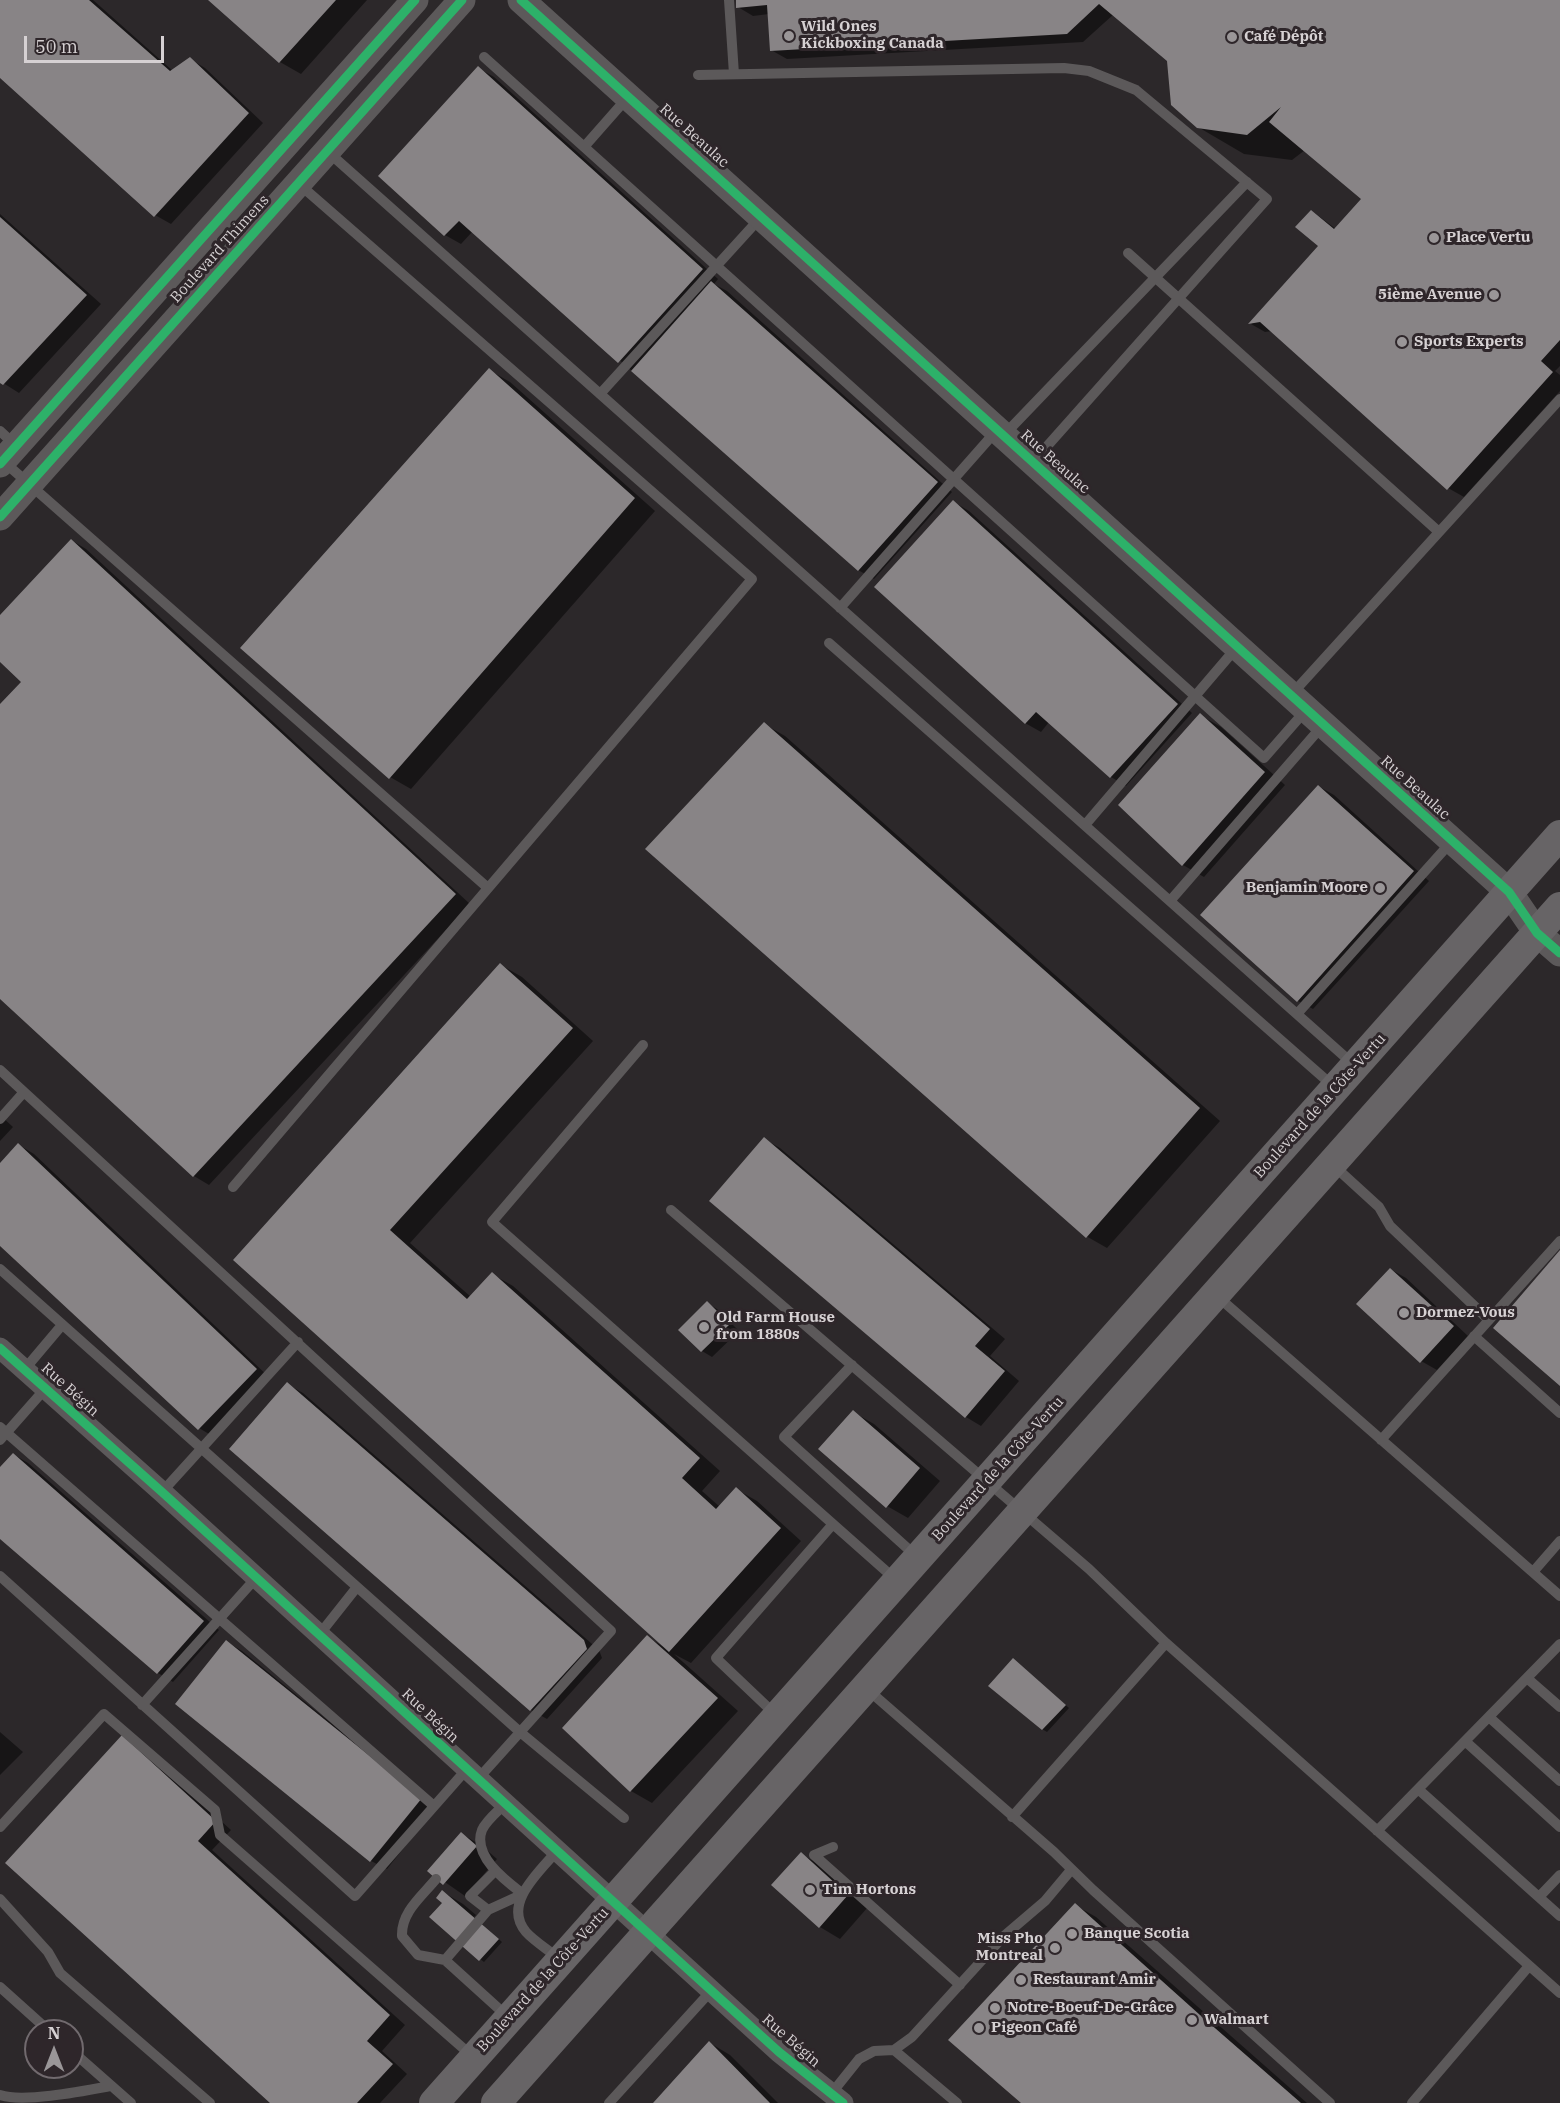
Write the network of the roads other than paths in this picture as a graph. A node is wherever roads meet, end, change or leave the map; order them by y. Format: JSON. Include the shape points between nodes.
{"nodes":[{"id":1,"x":415,"y":0,"type":"edge"},
{"id":2,"x":462,"y":0,"type":"edge"},
{"id":3,"x":521,"y":0,"type":"edge"},
{"id":4,"x":729,"y":0,"type":"edge"},
{"id":5,"x":484,"y":57,"type":"dead end"},
{"id":6,"x":698,"y":75,"type":"dead end"},
{"id":7,"x":734,"y":75,"type":"junction"},
{"id":8,"x":628,"y":97,"type":"junction"},
{"id":9,"x":584,"y":147,"type":"junction"},
{"id":10,"x":327,"y":151,"type":"junction"},
{"id":11,"x":1246,"y":182,"type":"junction"},
{"id":12,"x":298,"y":184,"type":"junction"},
{"id":13,"x":761,"y":217,"type":"junction"},
{"id":14,"x":1128,"y":253,"type":"dead end"},
{"id":15,"x":716,"y":266,"type":"junction"},
{"id":16,"x":1155,"y":277,"type":"junction"},
{"id":17,"x":1179,"y":299,"type":"junction"},
{"id":18,"x":600,"y":394,"type":"junction"},
{"id":19,"x":1560,"y":399,"type":"edge"},
{"id":20,"x":1000,"y":433,"type":"junction"},
{"id":21,"x":5,"y":450,"type":"edge"},
{"id":22,"x":1033,"y":463,"type":"junction"},
{"id":23,"x":954,"y":480,"type":"junction"},
{"id":24,"x":29,"y":484,"type":"junction"},
{"id":25,"x":0,"y":517,"type":"edge"},
{"id":26,"x":1439,"y":532,"type":"junction"},
{"id":27,"x":840,"y":608,"type":"junction"},
{"id":28,"x":829,"y":643,"type":"dead end"},
{"id":29,"x":1237,"y":647,"type":"junction"},
{"id":30,"x":1196,"y":698,"type":"junction"},
{"id":31,"x":1307,"y":710,"type":"junction"},
{"id":32,"x":1085,"y":825,"type":"junction"},
{"id":33,"x":1560,"y":835,"type":"edge"},
{"id":34,"x":1452,"y":841,"type":"junction"},
{"id":35,"x":488,"y":888,"type":"junction"},
{"id":36,"x":1509,"y":892,"type":"junction"},
{"id":37,"x":1170,"y":901,"type":"junction"},
{"id":38,"x":1553,"y":918,"type":"edge"},
{"id":39,"x":1560,"y":953,"type":"edge"},
{"id":40,"x":1297,"y":1014,"type":"junction"},
{"id":41,"x":643,"y":1045,"type":"dead end"},
{"id":42,"x":1355,"y":1066,"type":"junction"},
{"id":43,"x":0,"y":1070,"type":"edge"},
{"id":44,"x":1335,"y":1089,"type":"junction"},
{"id":45,"x":24,"y":1092,"type":"junction"},
{"id":46,"x":0,"y":1119,"type":"edge"},
{"id":47,"x":1333,"y":1164,"type":"junction"},
{"id":48,"x":233,"y":1187,"type":"dead end"},
{"id":49,"x":671,"y":1210,"type":"dead end"},
{"id":50,"x":1560,"y":1241,"type":"edge"},
{"id":51,"x":0,"y":1269,"type":"edge"},
{"id":52,"x":1216,"y":1295,"type":"junction"},
{"id":53,"x":1489,"y":1320,"type":"junction"},
{"id":54,"x":62,"y":1325,"type":"junction"},
{"id":55,"x":1474,"y":1336,"type":"junction"},
{"id":56,"x":298,"y":1342,"type":"junction"},
{"id":57,"x":0,"y":1348,"type":"edge"},
{"id":58,"x":852,"y":1365,"type":"junction"},
{"id":59,"x":24,"y":1370,"type":"junction"},
{"id":60,"x":45,"y":1389,"type":"junction"},
{"id":61,"x":1560,"y":1413,"type":"edge"},
{"id":62,"x":2,"y":1433,"type":"edge"},
{"id":63,"x":1381,"y":1440,"type":"junction"},
{"id":64,"x":201,"y":1448,"type":"junction"},
{"id":65,"x":986,"y":1483,"type":"junction"},
{"id":66,"x":162,"y":1492,"type":"junction"},
{"id":67,"x":1023,"y":1513,"type":"junction"},
{"id":68,"x":833,"y":1524,"type":"junction"},
{"id":69,"x":1560,"y":1540,"type":"edge"},
{"id":70,"x":919,"y":1558,"type":"junction"},
{"id":71,"x":1533,"y":1572,"type":"junction"},
{"id":72,"x":0,"y":1576,"type":"edge"},
{"id":73,"x":256,"y":1578,"type":"junction"},
{"id":74,"x":897,"y":1581,"type":"junction"},
{"id":75,"x":357,"y":1587,"type":"junction"},
{"id":76,"x":1560,"y":1596,"type":"edge"},
{"id":77,"x":220,"y":1619,"type":"junction"},
{"id":78,"x":319,"y":1635,"type":"junction"},
{"id":79,"x":1166,"y":1643,"type":"junction"},
{"id":80,"x":1560,"y":1644,"type":"edge"},
{"id":81,"x":1528,"y":1679,"type":"junction"},
{"id":82,"x":866,"y":1689,"type":"junction"},
{"id":83,"x":142,"y":1705,"type":"junction"},
{"id":84,"x":1560,"y":1707,"type":"edge"},
{"id":85,"x":778,"y":1716,"type":"junction"},
{"id":86,"x":1489,"y":1716,"type":"junction"},
{"id":87,"x":520,"y":1732,"type":"junction"},
{"id":88,"x":1465,"y":1741,"type":"junction"},
{"id":89,"x":472,"y":1775,"type":"junction"},
{"id":90,"x":1560,"y":1781,"type":"edge"},
{"id":91,"x":1418,"y":1789,"type":"junction"},
{"id":92,"x":504,"y":1805,"type":"junction"},
{"id":93,"x":434,"y":1806,"type":"junction"},
{"id":94,"x":1012,"y":1817,"type":"junction"},
{"id":95,"x":624,"y":1818,"type":"dead end"},
{"id":96,"x":0,"y":1827,"type":"edge"},
{"id":97,"x":484,"y":1827,"type":"junction"},
{"id":98,"x":1560,"y":1827,"type":"edge"},
{"id":99,"x":1377,"y":1831,"type":"junction"},
{"id":100,"x":470,"y":1840,"type":"dead end"},
{"id":101,"x":833,"y":1847,"type":"dead end"},
{"id":102,"x":556,"y":1852,"type":"junction"},
{"id":103,"x":1071,"y":1870,"type":"junction"},
{"id":104,"x":495,"y":1871,"type":"junction"},
{"id":105,"x":1560,"y":1875,"type":"edge"},
{"id":106,"x":436,"y":1879,"type":"dead end"},
{"id":107,"x":523,"y":1894,"type":"junction"},
{"id":108,"x":1539,"y":1896,"type":"junction"},
{"id":109,"x":0,"y":1899,"type":"edge"},
{"id":110,"x":613,"y":1902,"type":"junction"},
{"id":111,"x":488,"y":1910,"type":"junction"},
{"id":112,"x":1560,"y":1916,"type":"edge"},
{"id":113,"x":647,"y":1934,"type":"junction"},
{"id":114,"x":445,"y":1960,"type":"junction"},
{"id":115,"x":561,"y":1961,"type":"junction"},
{"id":116,"x":1529,"y":1966,"type":"junction"},
{"id":117,"x":960,"y":1984,"type":"junction"},
{"id":118,"x":0,"y":1987,"type":"edge"},
{"id":119,"x":711,"y":1991,"type":"junction"},
{"id":120,"x":1560,"y":1993,"type":"edge"},
{"id":121,"x":509,"y":2018,"type":"junction"},
{"id":122,"x":36,"y":2019,"type":"edge"},
{"id":123,"x":894,"y":2050,"type":"junction"},
{"id":124,"x":474,"y":2058,"type":"junction"},
{"id":125,"x":84,"y":2062,"type":"edge"},
{"id":126,"x":111,"y":2086,"type":"junction"},
{"id":127,"x":0,"y":2095,"type":"edge"},
{"id":128,"x":837,"y":2099,"type":"edge"},
{"id":129,"x":130,"y":2103,"type":"edge"},
{"id":130,"x":210,"y":2103,"type":"edge"},
{"id":131,"x":434,"y":2103,"type":"edge"},
{"id":132,"x":496,"y":2103,"type":"edge"},
{"id":133,"x":609,"y":2103,"type":"edge"},
{"id":134,"x":957,"y":2103,"type":"edge"},
{"id":135,"x":1330,"y":2103,"type":"edge"},
{"id":136,"x":1412,"y":2103,"type":"edge"}],
"edges":[{"from":1,"to":21,"type":"street","name":"Boulevard Thimens"},
{"from":2,"to":10,"type":"street","name":"Boulevard Thimens"},
{"from":3,"to":8,"type":"street","name":"Rue Beaulac"},
{"from":4,"to":7,"type":"lane"},
{"from":5,"to":9,"type":"lane"},
{"from":6,"to":7,"type":"lane"},
{"from":7,"to":11,"type":"lane","via":[[1064,68],[1089,71],[1136,90]]},
{"from":8,"to":9,"type":"lane"},
{"from":8,"to":13,"type":"street","name":"Rue Beaulac"},
{"from":9,"to":15,"type":"lane"},
{"from":10,"to":12,"type":"street","name":"Boulevard Thimens"},
{"from":10,"to":18,"type":"lane"},
{"from":11,"to":16,"type":"lane"},
{"from":11,"to":17,"type":"lane","via":[[1268,199]]},
{"from":12,"to":24,"type":"street","name":"Boulevard Thimens"},
{"from":12,"to":35,"type":"lane","via":[[752,579]]},
{"from":13,"to":15,"type":"lane"},
{"from":13,"to":20,"type":"street","name":"Rue Beaulac"},
{"from":14,"to":16,"type":"lane"},
{"from":15,"to":18,"type":"lane"},
{"from":15,"to":23,"type":"lane"},
{"from":16,"to":17,"type":"lane"},
{"from":16,"to":20,"type":"lane"},
{"from":17,"to":22,"type":"lane"},
{"from":17,"to":26,"type":"lane"},
{"from":18,"to":27,"type":"lane"},
{"from":19,"to":26,"type":"lane"},
{"from":20,"to":22,"type":"street","name":"Rue Beaulac"},
{"from":20,"to":23,"type":"lane"},
{"from":21,"to":24,"type":"lane"},
{"from":22,"to":29,"type":"street","name":"Rue Beaulac"},
{"from":23,"to":27,"type":"lane"},
{"from":23,"to":30,"type":"lane"},
{"from":24,"to":25,"type":"street","name":"Boulevard Thimens"},
{"from":24,"to":35,"type":"lane"},
{"from":26,"to":31,"type":"lane"},
{"from":27,"to":32,"type":"lane"},
{"from":28,"to":44,"type":"lane"},
{"from":29,"to":30,"type":"lane"},
{"from":29,"to":31,"type":"street","name":"Rue Beaulac"},
{"from":30,"to":31,"type":"lane","via":[[1264,758]]},
{"from":30,"to":32,"type":"lane"},
{"from":31,"to":34,"type":"street","name":"Rue Beaulac"},
{"from":31,"to":37,"type":"lane"},
{"from":32,"to":37,"type":"lane"},
{"from":33,"to":36,"type":"main road","name":"Boulevard de la Côte-Vertu"},
{"from":34,"to":36,"type":"street","name":"Rue Beaulac"},
{"from":34,"to":40,"type":"lane"},
{"from":35,"to":48,"type":"lane"},
{"from":36,"to":38,"type":"street","name":"Rue Beaulac"},
{"from":36,"to":42,"type":"main road","name":"Boulevard de la Côte-Vertu"},
{"from":37,"to":40,"type":"lane"},
{"from":38,"to":39,"type":"street","name":"Rue Beaulac"},
{"from":38,"to":47,"type":"main road"},
{"from":40,"to":42,"type":"lane"},
{"from":41,"to":68,"type":"lane","via":[[492,1222]]},
{"from":42,"to":44,"type":"main road","name":"Boulevard de la Côte-Vertu"},
{"from":43,"to":45,"type":"lane"},
{"from":44,"to":65,"type":"main road","name":"Boulevard de la Côte-Vertu"},
{"from":45,"to":46,"type":"lane"},
{"from":45,"to":56,"type":"lane"},
{"from":47,"to":52,"type":"main road"},
{"from":47,"to":53,"type":"lane","via":[[1379,1208],[1390,1226]]},
{"from":49,"to":58,"type":"lane"},
{"from":50,"to":53,"type":"lane"},
{"from":51,"to":54,"type":"lane"},
{"from":52,"to":63,"type":"lane"},
{"from":52,"to":67,"type":"main road"},
{"from":53,"to":55,"type":"lane"},
{"from":54,"to":59,"type":"lane"},
{"from":54,"to":64,"type":"lane"},
{"from":55,"to":61,"type":"lane"},
{"from":55,"to":63,"type":"lane"},
{"from":56,"to":64,"type":"lane"},
{"from":56,"to":87,"type":"lane","via":[[611,1631]]},
{"from":57,"to":59,"type":"street","name":"Rue Bégin"},
{"from":58,"to":65,"type":"lane"},
{"from":58,"to":70,"type":"lane","via":[[784,1437]]},
{"from":59,"to":60,"type":"street","name":"Rue Bégin"},
{"from":60,"to":62,"type":"lane"},
{"from":60,"to":66,"type":"street","name":"Rue Bégin"},
{"from":62,"to":77,"type":"lane"},
{"from":63,"to":71,"type":"lane"},
{"from":64,"to":66,"type":"lane"},
{"from":64,"to":75,"type":"lane"},
{"from":65,"to":67,"type":"lane"},
{"from":65,"to":70,"type":"main road","name":"Boulevard de la Côte-Vertu"},
{"from":66,"to":73,"type":"street","name":"Rue Bégin"},
{"from":67,"to":79,"type":"lane"},
{"from":67,"to":82,"type":"main road"},
{"from":68,"to":74,"type":"lane"},
{"from":68,"to":85,"type":"lane","via":[[716,1658]]},
{"from":69,"to":71,"type":"lane"},
{"from":70,"to":74,"type":"main road","name":"Boulevard de la Côte-Vertu"},
{"from":71,"to":76,"type":"lane"},
{"from":72,"to":83,"type":"lane"},
{"from":73,"to":77,"type":"lane"},
{"from":73,"to":78,"type":"street","name":"Rue Bégin"},
{"from":74,"to":85,"type":"main road","name":"Boulevard de la Côte-Vertu"},
{"from":75,"to":78,"type":"lane"},
{"from":75,"to":87,"type":"lane"},
{"from":77,"to":83,"type":"lane"},
{"from":77,"to":93,"type":"lane"},
{"from":78,"to":89,"type":"street","name":"Rue Bégin"},
{"from":79,"to":94,"type":"lane"},
{"from":79,"to":99,"type":"lane"},
{"from":80,"to":81,"type":"lane"},
{"from":81,"to":84,"type":"lane"},
{"from":81,"to":86,"type":"lane"},
{"from":82,"to":94,"type":"lane"},
{"from":82,"to":113,"type":"main road"},
{"from":83,"to":93,"type":"lane","via":[[355,1896]]},
{"from":85,"to":110,"type":"main road","name":"Boulevard de la Côte-Vertu"},
{"from":86,"to":88,"type":"lane"},
{"from":86,"to":90,"type":"lane"},
{"from":87,"to":89,"type":"lane"},
{"from":87,"to":95,"type":"lane"},
{"from":88,"to":91,"type":"lane"},
{"from":88,"to":98,"type":"lane"},
{"from":89,"to":92,"type":"street","name":"Rue Bégin"},
{"from":89,"to":93,"type":"lane"},
{"from":91,"to":99,"type":"lane"},
{"from":91,"to":108,"type":"lane"},
{"from":92,"to":97,"type":"lane"},
{"from":92,"to":102,"type":"street","name":"Rue Bégin"},
{"from":94,"to":103,"type":"lane"},
{"from":96,"to":124,"type":"lane","via":[[104,1714],[215,1810],[220,1834]]},
{"from":97,"to":100,"type":"lane"},
{"from":97,"to":104,"type":"lane","via":[[481,1837],[485,1855]]},
{"from":99,"to":116,"type":"lane"},
{"from":101,"to":117,"type":"lane","via":[[814,1855]]},
{"from":102,"to":107,"type":"lane"},
{"from":102,"to":110,"type":"street","name":"Rue Bégin"},
{"from":103,"to":117,"type":"lane"},
{"from":103,"to":135,"type":"lane"},
{"from":104,"to":107,"type":"lane"},
{"from":104,"to":111,"type":"lane","via":[[470,1896]]},
{"from":105,"to":108,"type":"lane"},
{"from":106,"to":114,"type":"lane","via":[[409,1911],[402,1936],[418,1955]]},
{"from":107,"to":111,"type":"lane"},
{"from":107,"to":115,"type":"lane","via":[[519,1908],[522,1926]]},
{"from":108,"to":112,"type":"lane"},
{"from":109,"to":130,"type":"lane","via":[[48,1952],[60,1973]]},
{"from":110,"to":113,"type":"street","name":"Rue Bégin"},
{"from":110,"to":115,"type":"main road","name":"Boulevard de la Côte-Vertu"},
{"from":111,"to":114,"type":"lane"},
{"from":113,"to":119,"type":"street","name":"Rue Bégin"},
{"from":113,"to":132,"type":"main road"},
{"from":114,"to":121,"type":"lane"},
{"from":115,"to":121,"type":"main road","name":"Boulevard de la Côte-Vertu"},
{"from":116,"to":120,"type":"lane"},
{"from":116,"to":136,"type":"lane"},
{"from":117,"to":123,"type":"lane","via":[[912,2037]]},
{"from":118,"to":122,"type":"lane"},
{"from":119,"to":128,"type":"street","name":"Rue Bégin"},
{"from":119,"to":133,"type":"lane"},
{"from":121,"to":124,"type":"main road","name":"Boulevard de la Côte-Vertu"},
{"from":123,"to":128,"type":"lane","via":[[874,2051],[863,2057]]},
{"from":123,"to":134,"type":"lane"},
{"from":124,"to":131,"type":"main road","name":"Boulevard de la Côte-Vertu"},
{"from":125,"to":126,"type":"lane"},
{"from":126,"to":127,"type":"lane","via":[[32,2101],[7,2100]]},
{"from":126,"to":129,"type":"lane"}]}
